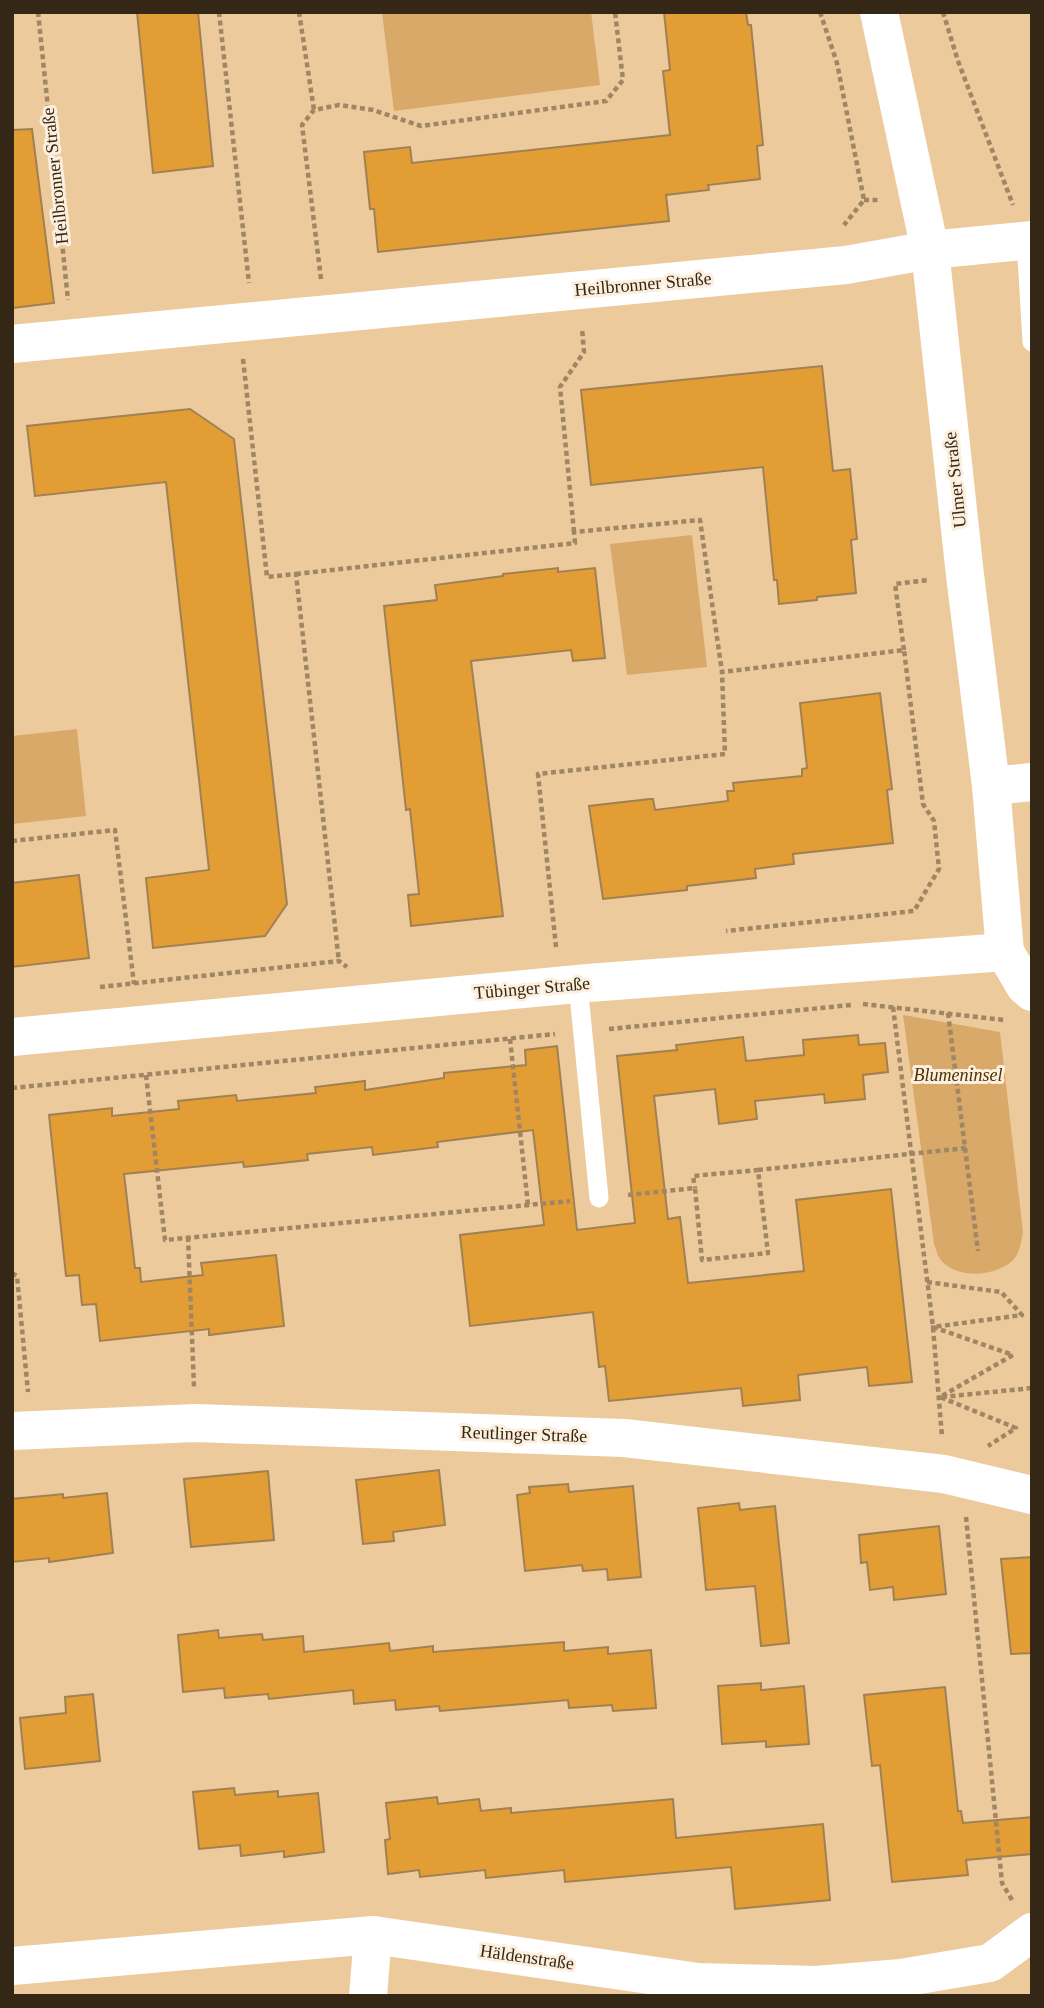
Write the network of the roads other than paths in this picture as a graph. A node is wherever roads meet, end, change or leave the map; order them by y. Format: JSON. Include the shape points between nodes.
{"nodes":[{"id":1,"x":879,"y":12,"type":"edge"},
{"id":2,"x":1029,"y":240,"type":"edge"},
{"id":3,"x":930,"y":250,"type":"junction"},
{"id":4,"x":1032,"y":342,"type":"edge"},
{"id":5,"x":12,"y":344,"type":"edge"},
{"id":6,"x":1032,"y":782,"type":"edge"},
{"id":7,"x":991,"y":786,"type":"junction"},
{"id":8,"x":1005,"y":952,"type":"junction"},
{"id":9,"x":569,"y":985,"type":"junction"},
{"id":10,"x":1021,"y":1007,"type":"edge"},
{"id":11,"x":12,"y":1037,"type":"edge"},
{"id":12,"x":599,"y":1198,"type":"road end"},
{"id":13,"x":22,"y":1430,"type":"edge"},
{"id":14,"x":1032,"y":1495,"type":"edge"},
{"id":15,"x":1031,"y":1933,"type":"edge"},
{"id":16,"x":373,"y":1935,"type":"junction"},
{"id":17,"x":12,"y":1966,"type":"edge"},
{"id":18,"x":368,"y":1996,"type":"edge"}],
"edges":[{"from":1,"to":3,"type":"street","name":"Ulmer Straße"},
{"from":2,"to":3,"type":"street","name":"Heilbronner Straße"},
{"from":2,"to":4,"type":"lane"},
{"from":3,"to":5,"type":"street","name":"Heilbronner Straße","via":[[846,265]]},
{"from":3,"to":7,"type":"street","name":"Ulmer Straße"},
{"from":6,"to":7,"type":"street"},
{"from":7,"to":8,"type":"street","name":"Ulmer Straße"},
{"from":8,"to":9,"type":"street","name":"Tübinger Straße"},
{"from":8,"to":10,"type":"street","via":[[1025,986]]},
{"from":9,"to":11,"type":"street","name":"Tübinger Straße","via":[[348,988],[138,1025]]},
{"from":9,"to":12,"type":"lane","via":[[582,1032]]},
{"from":13,"to":14,"type":"street","name":"Reutlinger Straße","via":[[195,1423],[624,1438],[953,1476]]},
{"from":15,"to":16,"type":"street","name":"Häldenstraße","via":[[990,1963],[901,1978],[816,1985],[698,1982]]},
{"from":16,"to":17,"type":"street","name":"Häldenstraße"},
{"from":16,"to":18,"type":"street"}]}
